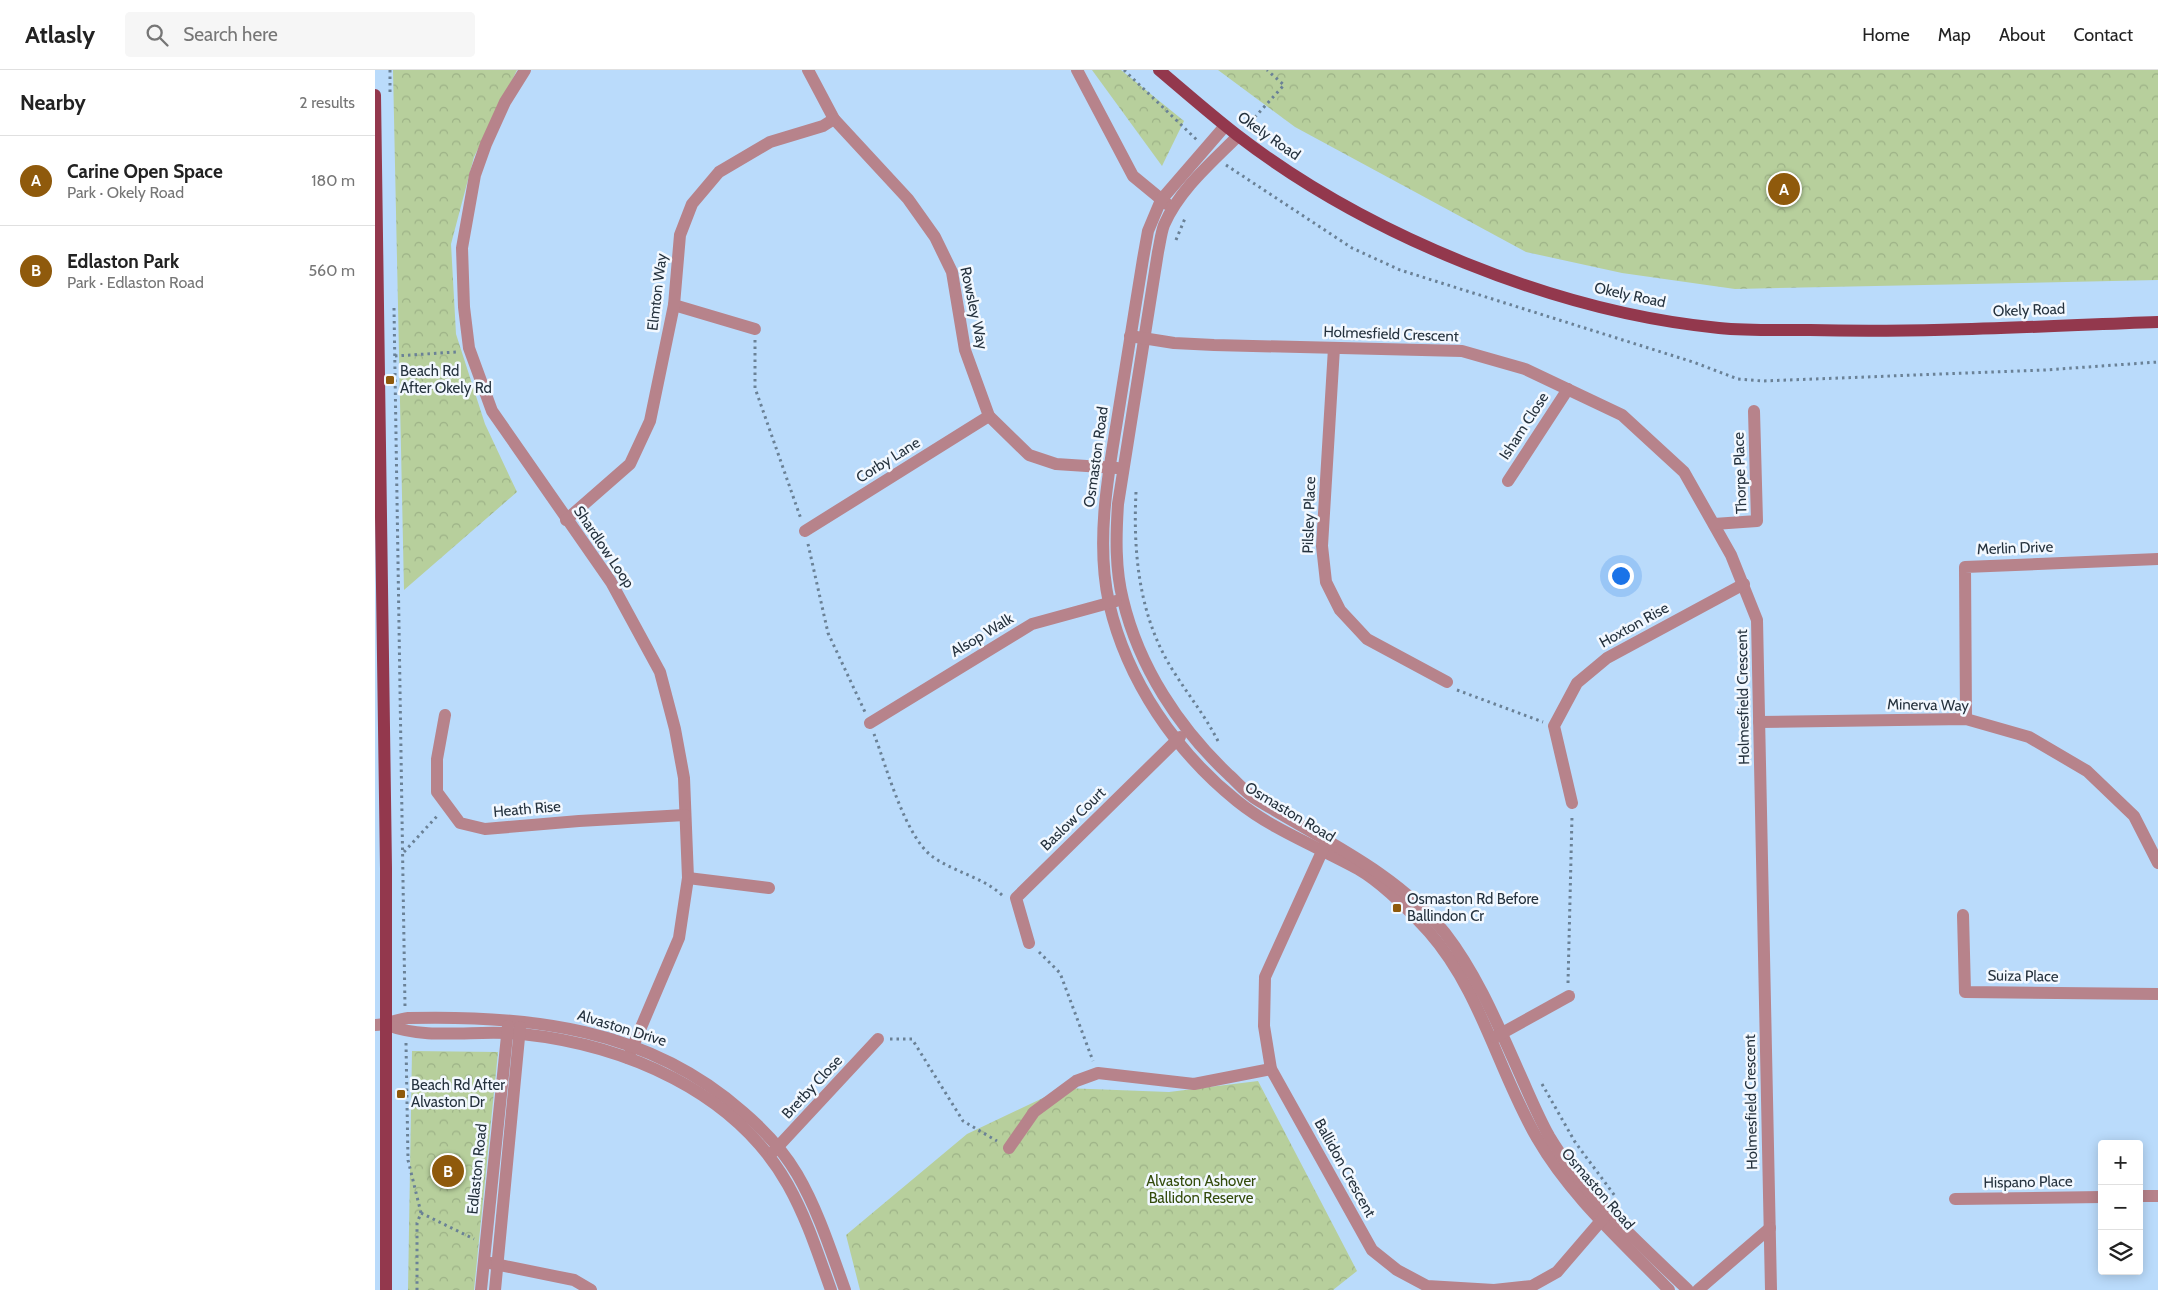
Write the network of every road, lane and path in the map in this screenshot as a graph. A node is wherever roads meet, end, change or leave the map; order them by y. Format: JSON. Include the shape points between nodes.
{"nodes":[{"id":1,"x":390,"y":70,"type":"edge"},
{"id":2,"x":525,"y":70,"type":"edge"},
{"id":3,"x":808,"y":70,"type":"edge"},
{"id":4,"x":1077,"y":70,"type":"edge"},
{"id":5,"x":1159,"y":70,"type":"edge"},
{"id":6,"x":1267,"y":70,"type":"edge"},
{"id":7,"x":375,"y":95,"type":"edge"},
{"id":8,"x":390,"y":100,"type":"dead end"},
{"id":9,"x":834,"y":119,"type":"junction"},
{"id":10,"x":1225,"y":126,"type":"junction"},
{"id":11,"x":1238,"y":136,"type":"junction"},
{"id":12,"x":1225,"y":165,"type":"dead end"},
{"id":13,"x":1219,"y":170,"type":"dead end"},
{"id":14,"x":1161,"y":200,"type":"junction"},
{"id":15,"x":1174,"y":207,"type":"junction"},
{"id":16,"x":1189,"y":209,"type":"dead end"},
{"id":17,"x":1175,"y":241,"type":"dead end"},
{"id":18,"x":674,"y":305,"type":"junction"},
{"id":19,"x":394,"y":306,"type":"dead end"},
{"id":20,"x":2158,"y":322,"type":"edge"},
{"id":21,"x":755,"y":329,"type":"joint"},
{"id":22,"x":1130,"y":336,"type":"junction"},
{"id":23,"x":1145,"y":338,"type":"junction"},
{"id":24,"x":1335,"y":348,"type":"junction"},
{"id":25,"x":471,"y":352,"type":"junction"},
{"id":26,"x":395,"y":356,"type":"junction"},
{"id":27,"x":1568,"y":389,"type":"junction"},
{"id":28,"x":1754,"y":411,"type":"dead end"},
{"id":29,"x":989,"y":416,"type":"junction"},
{"id":30,"x":1109,"y":467,"type":"junction"},
{"id":31,"x":1123,"y":468,"type":"junction"},
{"id":32,"x":1508,"y":481,"type":"dead end"},
{"id":33,"x":1137,"y":485,"type":"dead end"},
{"id":34,"x":566,"y":520,"type":"junction"},
{"id":35,"x":1714,"y":524,"type":"junction"},
{"id":36,"x":805,"y":531,"type":"junction"},
{"id":37,"x":2158,"y":559,"type":"edge"},
{"id":38,"x":1744,"y":584,"type":"junction"},
{"id":39,"x":1123,"y":600,"type":"junction"},
{"id":40,"x":1109,"y":603,"type":"junction"},
{"id":41,"x":1447,"y":682,"type":"joint"},
{"id":42,"x":445,"y":714,"type":"dead end"},
{"id":43,"x":1966,"y":719,"type":"junction"},
{"id":44,"x":1759,"y":722,"type":"junction"},
{"id":45,"x":869,"y":723,"type":"junction"},
{"id":46,"x":1554,"y":726,"type":"junction"},
{"id":47,"x":1187,"y":730,"type":"junction"},
{"id":48,"x":1176,"y":742,"type":"junction"},
{"id":49,"x":1221,"y":747,"type":"dead end"},
{"id":50,"x":1572,"y":803,"type":"joint"},
{"id":51,"x":446,"y":807,"type":"junction"},
{"id":52,"x":685,"y":815,"type":"junction"},
{"id":53,"x":1325,"y":846,"type":"junction"},
{"id":54,"x":403,"y":852,"type":"junction"},
{"id":55,"x":2158,"y":864,"type":"edge"},
{"id":56,"x":688,"y":878,"type":"junction"},
{"id":57,"x":769,"y":888,"type":"dead end"},
{"id":58,"x":1016,"y":898,"type":"junction"},
{"id":59,"x":1963,"y":915,"type":"dead end"},
{"id":60,"x":1029,"y":943,"type":"joint"},
{"id":61,"x":405,"y":989,"type":"dead end"},
{"id":62,"x":2158,"y":994,"type":"edge"},
{"id":63,"x":1569,"y":996,"type":"joint"},
{"id":64,"x":381,"y":1025,"type":"edge"},
{"id":65,"x":514,"y":1027,"type":"junction"},
{"id":66,"x":405,"y":1032,"type":"junction"},
{"id":67,"x":1496,"y":1036,"type":"junction"},
{"id":68,"x":879,"y":1039,"type":"joint"},
{"id":69,"x":630,"y":1052,"type":"junction"},
{"id":70,"x":1271,"y":1069,"type":"junction"},
{"id":71,"x":1098,"y":1073,"type":"junction"},
{"id":72,"x":1537,"y":1076,"type":"dead end"},
{"id":73,"x":778,"y":1147,"type":"junction"},
{"id":74,"x":1009,"y":1148,"type":"joint"},
{"id":75,"x":768,"y":1156,"type":"junction"},
{"id":76,"x":2143,"y":1196,"type":"edge"},
{"id":77,"x":2158,"y":1196,"type":"edge"},
{"id":78,"x":2098,"y":1197,"type":"edge"},
{"id":79,"x":1955,"y":1200,"type":"dead end"},
{"id":80,"x":1610,"y":1212,"type":"junction"},
{"id":81,"x":421,"y":1214,"type":"junction"},
{"id":82,"x":1770,"y":1228,"type":"junction"},
{"id":83,"x":486,"y":1244,"type":"junction"},
{"id":84,"x":491,"y":1264,"type":"junction"},
{"id":85,"x":386,"y":1290,"type":"edge"},
{"id":86,"x":417,"y":1290,"type":"edge"},
{"id":87,"x":481,"y":1290,"type":"edge"},
{"id":88,"x":495,"y":1290,"type":"edge"},
{"id":89,"x":591,"y":1290,"type":"edge"},
{"id":90,"x":831,"y":1290,"type":"edge"},
{"id":91,"x":845,"y":1290,"type":"edge"},
{"id":92,"x":1669,"y":1290,"type":"edge"},
{"id":93,"x":1688,"y":1290,"type":"edge"},
{"id":94,"x":1698,"y":1290,"type":"edge"},
{"id":95,"x":1771,"y":1290,"type":"edge"}],
"edges":[{"from":1,"to":8,"type":"path"},
{"from":2,"to":25,"type":"street","name":"Shardlow Loop","via":[[505,102],[486,144],[465,220],[462,264]]},
{"from":3,"to":9,"type":"street","name":"Rowsley Way"},
{"from":4,"to":14,"type":"street","via":[[1133,176]]},
{"from":5,"to":10,"type":"main road","name":"Okely Road"},
{"from":6,"to":11,"type":"path","via":[[1284,85]]},
{"from":7,"to":64,"type":"main road"},
{"from":9,"to":18,"type":"street","name":"Elmton Way","via":[[823,126],[770,142],[719,172],[692,204],[680,235]]},
{"from":9,"to":29,"type":"street","name":"Rowsley Way","via":[[908,199],[935,237],[953,272],[965,350]]},
{"from":10,"to":11,"type":"main road","name":"Okely Road"},
{"from":10,"to":14,"type":"street","name":"Osmaston Road"},
{"from":11,"to":15,"type":"street","name":"Osmaston Road"},
{"from":11,"to":20,"type":"main road","name":"Okely Road","via":[[1368,218],[1436,251],[1547,292],[1622,312],[1719,328],[1879,332]]},
{"from":12,"to":13,"type":"path"},
{"from":14,"to":15,"type":"street"},
{"from":14,"to":22,"type":"street","name":"Osmaston Road","via":[[1148,231]]},
{"from":15,"to":23,"type":"street","name":"Osmaston Road","via":[[1164,226],[1158,252]]},
{"from":16,"to":17,"type":"path"},
{"from":18,"to":21,"type":"street"},
{"from":18,"to":34,"type":"street","name":"Elmton Way","via":[[651,421],[631,464]]},
{"from":19,"to":26,"type":"path"},
{"from":21,"to":36,"type":"path","via":[[755,388]]},
{"from":22,"to":23,"type":"street","name":"Holmesfield Crescent"},
{"from":22,"to":30,"type":"street","name":"Osmaston Road"},
{"from":23,"to":24,"type":"street","name":"Holmesfield Crescent","via":[[1206,345]]},
{"from":23,"to":31,"type":"street","name":"Osmaston Road"},
{"from":24,"to":27,"type":"street","name":"Holmesfield Crescent","via":[[1462,351],[1525,369]]},
{"from":24,"to":41,"type":"street","name":"Pilsley Place","via":[[1322,546],[1326,582],[1340,610],[1367,639]]},
{"from":25,"to":26,"type":"path"},
{"from":25,"to":34,"type":"street","name":"Shardlow Loop","via":[[492,411]]},
{"from":26,"to":54,"type":"path"},
{"from":27,"to":32,"type":"street","name":"Isham Close"},
{"from":27,"to":35,"type":"street","name":"Holmesfield Crescent","via":[[1622,415],[1684,472]]},
{"from":28,"to":35,"type":"street","name":"Thorpe Place","via":[[1757,521]]},
{"from":29,"to":30,"type":"street","name":"Rowsley Way","via":[[1029,455],[1056,464]]},
{"from":29,"to":36,"type":"street","name":"Corby Lane"},
{"from":30,"to":31,"type":"street","name":"Rowsley Way"},
{"from":30,"to":40,"type":"street","name":"Osmaston Road","via":[[1104,529]]},
{"from":31,"to":39,"type":"street","name":"Osmaston Road","via":[[1117,532]]},
{"from":33,"to":49,"type":"path","via":[[1135,530],[1143,602],[1171,668],[1203,713]]},
{"from":34,"to":52,"type":"street","name":"Shardlow Loop","via":[[611,582],[660,672],[685,778]]},
{"from":35,"to":38,"type":"street","name":"Holmesfield Crescent"},
{"from":36,"to":45,"type":"path","via":[[828,633]]},
{"from":37,"to":43,"type":"street","name":"Merlin Drive","via":[[1965,567]]},
{"from":38,"to":44,"type":"street","name":"Holmesfield Crescent","via":[[1757,620]]},
{"from":38,"to":46,"type":"street","name":"Hoxton Rise","via":[[1607,658],[1577,683]]},
{"from":39,"to":40,"type":"street","name":"Alsop Walk"},
{"from":39,"to":47,"type":"street","name":"Osmaston Road","via":[[1147,666]]},
{"from":40,"to":45,"type":"street","name":"Alsop Walk","via":[[1032,624]]},
{"from":40,"to":48,"type":"street","name":"Osmaston Road","via":[[1133,671]]},
{"from":41,"to":46,"type":"path","via":[[1459,691]]},
{"from":42,"to":51,"type":"street","name":"Heath Rise","via":[[437,760],[437,792]]},
{"from":43,"to":44,"type":"street","name":"Minerva Way"},
{"from":43,"to":55,"type":"street","name":"Minerva Way","via":[[2029,737],[2087,770],[2134,816]]},
{"from":44,"to":82,"type":"street","name":"Holmesfield Crescent"},
{"from":45,"to":58,"type":"path","via":[[913,836],[933,857],[991,884],[1006,898]]},
{"from":46,"to":50,"type":"street"},
{"from":47,"to":48,"type":"street","name":"Baslow Court"},
{"from":47,"to":53,"type":"street","name":"Osmaston Road","via":[[1213,760],[1253,797]]},
{"from":48,"to":53,"type":"street","name":"Osmaston Road","via":[[1238,802]]},
{"from":48,"to":58,"type":"street","name":"Baslow Court"},
{"from":50,"to":63,"type":"path"},
{"from":51,"to":52,"type":"street","name":"Heath Rise","via":[[460,823],[485,829]]},
{"from":51,"to":54,"type":"path"},
{"from":52,"to":56,"type":"street","name":"Shardlow Loop"},
{"from":53,"to":67,"type":"street","name":"Osmaston Road","via":[[1394,883],[1429,915],[1474,975]]},
{"from":53,"to":70,"type":"street","name":"Ballidon Crescent","via":[[1265,977],[1264,1026]]},
{"from":54,"to":61,"type":"path"},
{"from":56,"to":57,"type":"street"},
{"from":56,"to":69,"type":"street","name":"Shardlow Loop","via":[[679,938]]},
{"from":58,"to":60,"type":"street"},
{"from":59,"to":62,"type":"street","name":"Suiza Place","via":[[1965,992]]},
{"from":60,"to":71,"type":"path","via":[[1060,972]]},
{"from":63,"to":67,"type":"street"},
{"from":64,"to":65,"type":"street","name":"Alvaston Drive","via":[[405,1018]]},
{"from":64,"to":66,"type":"street","name":"Alvaston Drive"},
{"from":64,"to":85,"type":"main road"},
{"from":65,"to":66,"type":"street","name":"Alvaston Drive"},
{"from":65,"to":69,"type":"street","name":"Alvaston Drive","via":[[588,1032]]},
{"from":65,"to":83,"type":"street","name":"Edlaston Road"},
{"from":65,"to":84,"type":"street","name":"Edlaston Road"},
{"from":66,"to":81,"type":"path","via":[[407,1160]]},
{"from":67,"to":80,"type":"street","name":"Osmaston Road","via":[[1549,1136]]},
{"from":68,"to":73,"type":"street","name":"Bretby Close"},
{"from":68,"to":74,"type":"path","via":[[911,1039],[963,1121]]},
{"from":69,"to":73,"type":"street","name":"Alvaston Drive","via":[[663,1057],[702,1080],[757,1124]]},
{"from":69,"to":75,"type":"street","name":"Alvaston Drive","via":[[699,1094],[745,1131]]},
{"from":70,"to":71,"type":"street","via":[[1194,1084]]},
{"from":70,"to":80,"type":"street","name":"Ballidon Crescent","via":[[1372,1250],[1397,1270],[1427,1286],[1494,1290],[1532,1286],[1557,1272]]},
{"from":71,"to":74,"type":"street","via":[[1076,1081],[1034,1112]]},
{"from":72,"to":80,"type":"path"},
{"from":73,"to":75,"type":"street","name":"Bretby Close"},
{"from":73,"to":91,"type":"street","name":"Alvaston Drive","via":[[797,1174],[818,1218]]},
{"from":75,"to":90,"type":"street","name":"Alvaston Drive","via":[[787,1184],[807,1224]]},
{"from":76,"to":77,"type":"street"},
{"from":78,"to":79,"type":"street","name":"Hispano Place"},
{"from":80,"to":92,"type":"street","name":"Osmaston Road"},
{"from":80,"to":93,"type":"street","name":"Osmaston Road"},
{"from":81,"to":83,"type":"path"},
{"from":81,"to":86,"type":"path","via":[[417,1223]]},
{"from":82,"to":94,"type":"street"},
{"from":82,"to":95,"type":"street","name":"Holmesfield Crescent"},
{"from":83,"to":84,"type":"street","name":"Edlaston Road"},
{"from":84,"to":87,"type":"street","name":"Edlaston Road"},
{"from":84,"to":88,"type":"street","name":"Edlaston Road"},
{"from":84,"to":89,"type":"street","via":[[574,1280]]}]}
